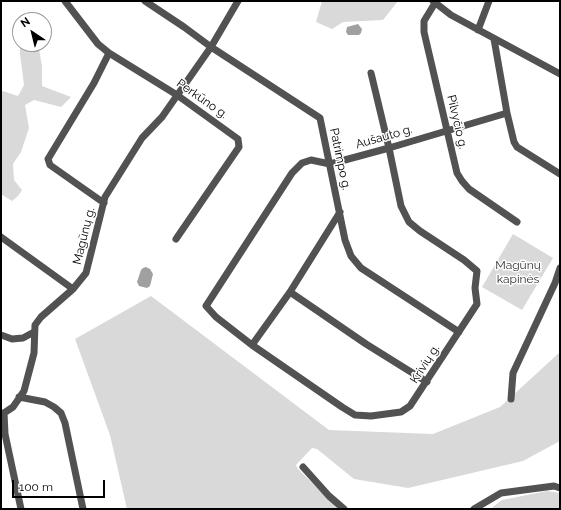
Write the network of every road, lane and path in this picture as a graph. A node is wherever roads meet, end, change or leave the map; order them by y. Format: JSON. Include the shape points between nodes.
{"nodes":[{"id":1,"x":65,"y":1,"type":"edge"},
{"id":2,"x":145,"y":1,"type":"edge"},
{"id":3,"x":238,"y":1,"type":"edge"},
{"id":4,"x":489,"y":1,"type":"edge"},
{"id":5,"x":434,"y":2,"type":"edge"},
{"id":6,"x":478,"y":30,"type":"junction"},
{"id":7,"x":494,"y":39,"type":"junction"},
{"id":8,"x":211,"y":47,"type":"junction"},
{"id":9,"x":109,"y":53,"type":"junction"},
{"id":10,"x":371,"y":73,"type":"dead end"},
{"id":11,"x":560,"y":74,"type":"edge"},
{"id":12,"x":177,"y":95,"type":"junction"},
{"id":13,"x":507,"y":113,"type":"junction"},
{"id":14,"x":448,"y":130,"type":"junction"},
{"id":15,"x":388,"y":148,"type":"junction"},
{"id":16,"x":330,"y":164,"type":"junction"},
{"id":17,"x":560,"y":174,"type":"edge"},
{"id":18,"x":104,"y":203,"type":"junction"},
{"id":19,"x":340,"y":212,"type":"junction"},
{"id":20,"x":517,"y":222,"type":"dead end"},
{"id":21,"x":1,"y":237,"type":"edge"},
{"id":22,"x":176,"y":239,"type":"dead end"},
{"id":23,"x":240,"y":253,"type":"joint"},
{"id":24,"x":560,"y":268,"type":"edge"},
{"id":25,"x":73,"y":289,"type":"junction"},
{"id":26,"x":290,"y":292,"type":"junction"},
{"id":27,"x":34,"y":332,"type":"junction"},
{"id":28,"x":459,"y":332,"type":"junction"},
{"id":29,"x":1,"y":335,"type":"edge"},
{"id":30,"x":252,"y":345,"type":"junction"},
{"id":31,"x":427,"y":382,"type":"junction"},
{"id":32,"x":19,"y":397,"type":"junction"},
{"id":33,"x":510,"y":400,"type":"dead end"},
{"id":34,"x":3,"y":413,"type":"edge"},
{"id":35,"x":303,"y":467,"type":"dead end"},
{"id":36,"x":560,"y":488,"type":"edge"},
{"id":37,"x":21,"y":509,"type":"edge"},
{"id":38,"x":83,"y":509,"type":"edge"},
{"id":39,"x":344,"y":509,"type":"edge"},
{"id":40,"x":474,"y":509,"type":"edge"}],
"edges":[{"from":1,"to":9,"type":"street","name":"Perkūno g.","via":[[92,38]]},
{"from":2,"to":8,"type":"street","name":"Patrimpo g."},
{"from":3,"to":8,"type":"street","name":"Magūnų g."},
{"from":4,"to":6,"type":"street"},
{"from":5,"to":6,"type":"street"},
{"from":5,"to":14,"type":"street","name":"Pilvyčio g.","via":[[424,21],[424,32]]},
{"from":6,"to":7,"type":"street"},
{"from":7,"to":11,"type":"street"},
{"from":7,"to":13,"type":"street"},
{"from":8,"to":12,"type":"street","name":"Magūnų g."},
{"from":8,"to":16,"type":"street","name":"Patrimpo g.","via":[[320,118]]},
{"from":9,"to":12,"type":"street","name":"Perkūno g."},
{"from":9,"to":18,"type":"street","via":[[48,159],[50,165]]},
{"from":10,"to":15,"type":"street","name":"Krivių g."},
{"from":12,"to":18,"type":"street","name":"Magūnų g.","via":[[162,117],[142,138]]},
{"from":12,"to":22,"type":"street","name":"Perkūno g.","via":[[234,135],[238,139],[238,147]]},
{"from":13,"to":14,"type":"street","name":"Aušauto g."},
{"from":13,"to":17,"type":"street","via":[[517,147]]},
{"from":14,"to":15,"type":"street","name":"Aušauto g."},
{"from":14,"to":20,"type":"street","name":"Pilvyčio g.","via":[[457,173],[462,181],[469,189]]},
{"from":15,"to":16,"type":"street","name":"Aušauto g."},
{"from":15,"to":28,"type":"street","name":"Krivių g.","via":[[402,206],[409,222],[477,271],[477,304]]},
{"from":16,"to":19,"type":"street","name":"Patrimpo g."},
{"from":16,"to":23,"type":"street","name":"Aušauto g.","via":[[311,160],[298,166]]},
{"from":18,"to":25,"type":"street","name":"Magūnų g.","via":[[86,274]]},
{"from":19,"to":26,"type":"street"},
{"from":19,"to":28,"type":"street","name":"Patrimpo g.","via":[[345,240],[354,261]]},
{"from":21,"to":25,"type":"street"},
{"from":23,"to":30,"type":"street","name":"Krivių g.","via":[[206,306]]},
{"from":24,"to":33,"type":"street","via":[[513,373]]},
{"from":25,"to":27,"type":"street","name":"Magūnų g.","via":[[41,317]]},
{"from":26,"to":30,"type":"street"},
{"from":26,"to":31,"type":"street"},
{"from":27,"to":29,"type":"street","via":[[23,338],[12,339]]},
{"from":27,"to":32,"type":"street","name":"Magūnų g.","via":[[34,354],[24,391]]},
{"from":28,"to":31,"type":"street","name":"Krivių g."},
{"from":30,"to":31,"type":"street","name":"Krivių g.","via":[[356,415],[401,412],[410,406]]},
{"from":32,"to":34,"type":"street","name":"Magūnų g.","via":[[13,406]]},
{"from":32,"to":38,"type":"street","via":[[45,402],[61,413]]},
{"from":34,"to":37,"type":"street","name":"Magūnų g."},
{"from":35,"to":39,"type":"street"},
{"from":36,"to":40,"type":"street","via":[[554,486],[501,493]]}]}
